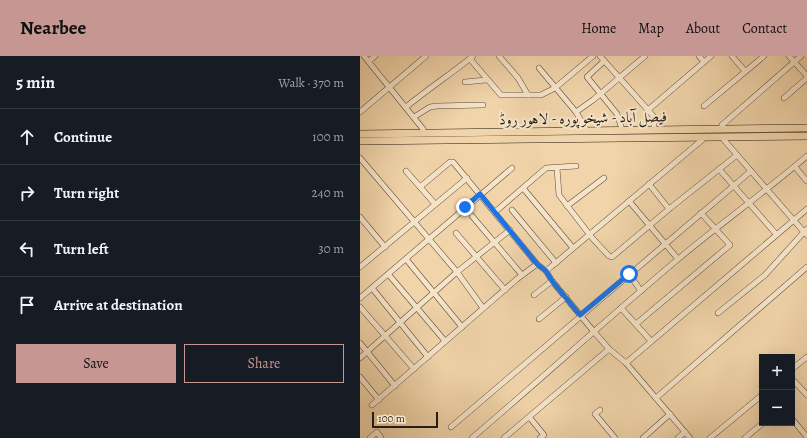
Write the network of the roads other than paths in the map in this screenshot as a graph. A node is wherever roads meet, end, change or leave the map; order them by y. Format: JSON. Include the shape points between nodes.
{"nodes":[{"id":1,"x":364,"y":56,"type":"edge"},
{"id":2,"x":375,"y":56,"type":"edge"},
{"id":3,"x":426,"y":56,"type":"edge"},
{"id":4,"x":498,"y":56,"type":"edge"},
{"id":5,"x":593,"y":56,"type":"edge"},
{"id":6,"x":600,"y":56,"type":"edge"},
{"id":7,"x":645,"y":56,"type":"edge"},
{"id":8,"x":699,"y":56,"type":"edge"},
{"id":9,"x":712,"y":56,"type":"edge"},
{"id":10,"x":732,"y":56,"type":"edge"},
{"id":11,"x":789,"y":56,"type":"edge"},
{"id":12,"x":801,"y":56,"type":"edge"},
{"id":13,"x":472,"y":57,"type":"edge"},
{"id":14,"x":762,"y":57,"type":"edge"},
{"id":15,"x":604,"y":61,"type":"junction"},
{"id":16,"x":369,"y":62,"type":"junction"},
{"id":17,"x":704,"y":62,"type":"junction"},
{"id":18,"x":794,"y":62,"type":"junction"},
{"id":19,"x":539,"y":68,"type":"dead end"},
{"id":20,"x":745,"y":71,"type":"junction"},
{"id":21,"x":620,"y":77,"type":"junction"},
{"id":22,"x":807,"y":77,"type":"edge"},
{"id":23,"x":486,"y":80,"type":"junction"},
{"id":24,"x":465,"y":82,"type":"dead end"},
{"id":25,"x":389,"y":87,"type":"junction"},
{"id":26,"x":555,"y":88,"type":"junction"},
{"id":27,"x":600,"y":94,"type":"junction"},
{"id":28,"x":528,"y":95,"type":"junction"},
{"id":29,"x":784,"y":98,"type":"dead end"},
{"id":30,"x":483,"y":104,"type":"dead end"},
{"id":31,"x":704,"y":106,"type":"dead end"},
{"id":32,"x":406,"y":107,"type":"junction"},
{"id":33,"x":648,"y":110,"type":"junction"},
{"id":34,"x":360,"y":112,"type":"edge"},
{"id":35,"x":576,"y":112,"type":"junction"},
{"id":36,"x":414,"y":117,"type":"junction"},
{"id":37,"x":722,"y":125,"type":"dead end"},
{"id":38,"x":621,"y":126,"type":"dead end"},
{"id":39,"x":654,"y":126,"type":"dead end"},
{"id":40,"x":585,"y":127,"type":"dead end"},
{"id":41,"x":807,"y":128,"type":"edge"},
{"id":42,"x":424,"y":129,"type":"dead end"},
{"id":43,"x":360,"y":134,"type":"edge"},
{"id":44,"x":807,"y":136,"type":"edge"},
{"id":45,"x":702,"y":140,"type":"dead end"},
{"id":46,"x":724,"y":140,"type":"dead end"},
{"id":47,"x":360,"y":141,"type":"edge"},
{"id":48,"x":737,"y":155,"type":"junction"},
{"id":49,"x":807,"y":156,"type":"edge"},
{"id":50,"x":360,"y":158,"type":"edge"},
{"id":51,"x":576,"y":166,"type":"dead end"},
{"id":52,"x":795,"y":167,"type":"junction"},
{"id":53,"x":512,"y":168,"type":"dead end"},
{"id":54,"x":558,"y":168,"type":"junction"},
{"id":55,"x":719,"y":169,"type":"junction"},
{"id":56,"x":406,"y":171,"type":"dead end"},
{"id":57,"x":751,"y":171,"type":"junction"},
{"id":58,"x":467,"y":178,"type":"junction"},
{"id":59,"x":604,"y":178,"type":"dead end"},
{"id":60,"x":807,"y":181,"type":"edge"},
{"id":61,"x":649,"y":184,"type":"junction"},
{"id":62,"x":733,"y":185,"type":"junction"},
{"id":63,"x":420,"y":187,"type":"junction"},
{"id":64,"x":523,"y":188,"type":"junction"},
{"id":65,"x":768,"y":190,"type":"junction"},
{"id":66,"x":480,"y":194,"type":"junction"},
{"id":67,"x":629,"y":201,"type":"junction"},
{"id":68,"x":749,"y":202,"type":"junction"},
{"id":69,"x":435,"y":204,"type":"junction"},
{"id":70,"x":567,"y":206,"type":"junction"},
{"id":71,"x":669,"y":209,"type":"junction"},
{"id":72,"x":807,"y":209,"type":"edge"},
{"id":73,"x":512,"y":210,"type":"dead end"},
{"id":74,"x":495,"y":212,"type":"junction"},
{"id":75,"x":701,"y":213,"type":"junction"},
{"id":76,"x":472,"y":216,"type":"dead end"},
{"id":77,"x":360,"y":217,"type":"edge"},
{"id":78,"x":794,"y":220,"type":"junction"},
{"id":79,"x":414,"y":222,"type":"junction"},
{"id":80,"x":650,"y":224,"type":"junction"},
{"id":81,"x":716,"y":229,"type":"junction"},
{"id":82,"x":510,"y":230,"type":"junction"},
{"id":83,"x":806,"y":232,"type":"edge"},
{"id":84,"x":456,"y":233,"type":"dead end"},
{"id":85,"x":590,"y":234,"type":"junction"},
{"id":86,"x":776,"y":234,"type":"junction"},
{"id":87,"x":428,"y":238,"type":"junction"},
{"id":88,"x":494,"y":242,"type":"junction"},
{"id":89,"x":665,"y":242,"type":"junction"},
{"id":90,"x":385,"y":247,"type":"junction"},
{"id":91,"x":573,"y":248,"type":"junction"},
{"id":92,"x":476,"y":257,"type":"junction"},
{"id":93,"x":406,"y":259,"type":"junction"},
{"id":94,"x":678,"y":259,"type":"junction"},
{"id":95,"x":556,"y":263,"type":"junction"},
{"id":96,"x":537,"y":264,"type":"junction"},
{"id":97,"x":360,"y":266,"type":"edge"},
{"id":98,"x":807,"y":267,"type":"edge"},
{"id":99,"x":546,"y":271,"type":"junction"},
{"id":100,"x":457,"y":272,"type":"junction"},
{"id":101,"x":389,"y":274,"type":"junction"},
{"id":102,"x":629,"y":274,"type":"junction"},
{"id":103,"x":522,"y":275,"type":"junction"},
{"id":104,"x":552,"y":281,"type":"junction"},
{"id":105,"x":372,"y":288,"type":"junction"},
{"id":106,"x":505,"y":290,"type":"junction"},
{"id":107,"x":641,"y":291,"type":"junction"},
{"id":108,"x":434,"y":292,"type":"junction"},
{"id":109,"x":534,"y":296,"type":"dead end"},
{"id":110,"x":566,"y":297,"type":"junction"},
{"id":111,"x":360,"y":298,"type":"edge"},
{"id":112,"x":360,"y":307,"type":"edge"},
{"id":113,"x":417,"y":307,"type":"junction"},
{"id":114,"x":483,"y":308,"type":"junction"},
{"id":115,"x":621,"y":308,"type":"junction"},
{"id":116,"x":718,"y":313,"type":"dead end"},
{"id":117,"x":580,"y":315,"type":"junction"},
{"id":118,"x":539,"y":319,"type":"dead end"},
{"id":119,"x":400,"y":323,"type":"junction"},
{"id":120,"x":636,"y":324,"type":"junction"},
{"id":121,"x":462,"y":327,"type":"junction"},
{"id":122,"x":595,"y":333,"type":"junction"},
{"id":123,"x":385,"y":336,"type":"junction"},
{"id":124,"x":651,"y":340,"type":"junction"},
{"id":125,"x":445,"y":341,"type":"junction"},
{"id":126,"x":360,"y":343,"type":"edge"},
{"id":127,"x":609,"y":349,"type":"junction"},
{"id":128,"x":367,"y":352,"type":"junction"},
{"id":129,"x":428,"y":356,"type":"junction"},
{"id":130,"x":360,"y":358,"type":"edge"},
{"id":131,"x":806,"y":358,"type":"edge"},
{"id":132,"x":626,"y":363,"type":"junction"},
{"id":133,"x":795,"y":367,"type":"edge"},
{"id":134,"x":414,"y":369,"type":"junction"},
{"id":135,"x":360,"y":377,"type":"edge"},
{"id":136,"x":795,"y":382,"type":"edge"},
{"id":137,"x":395,"y":386,"type":"junction"},
{"id":138,"x":807,"y":395,"type":"edge"},
{"id":139,"x":759,"y":397,"type":"edge"},
{"id":140,"x":656,"y":398,"type":"junction"},
{"id":141,"x":379,"y":400,"type":"junction"},
{"id":142,"x":372,"y":405,"type":"dead end"},
{"id":143,"x":600,"y":410,"type":"dead end"},
{"id":144,"x":670,"y":414,"type":"junction"},
{"id":145,"x":530,"y":418,"type":"junction"},
{"id":146,"x":795,"y":423,"type":"edge"},
{"id":147,"x":451,"y":426,"type":"dead end"},
{"id":148,"x":759,"y":426,"type":"edge"},
{"id":149,"x":685,"y":432,"type":"junction"},
{"id":150,"x":807,"y":437,"type":"edge"},
{"id":151,"x":370,"y":438,"type":"edge"},
{"id":152,"x":381,"y":438,"type":"edge"},
{"id":153,"x":472,"y":438,"type":"edge"},
{"id":154,"x":504,"y":438,"type":"edge"},
{"id":155,"x":540,"y":438,"type":"edge"},
{"id":156,"x":615,"y":438,"type":"edge"},
{"id":157,"x":643,"y":438,"type":"edge"},
{"id":158,"x":678,"y":438,"type":"edge"},
{"id":159,"x":690,"y":438,"type":"edge"},
{"id":160,"x":710,"y":438,"type":"edge"},
{"id":161,"x":745,"y":438,"type":"edge"}],
"edges":[{"from":1,"to":16,"type":"street"},
{"from":2,"to":16,"type":"street"},
{"from":3,"to":25,"type":"street"},
{"from":4,"to":28,"type":"street","via":[[518,78]]},
{"from":5,"to":26,"type":"street"},
{"from":6,"to":15,"type":"street"},
{"from":7,"to":21,"type":"street"},
{"from":8,"to":17,"type":"street"},
{"from":9,"to":17,"type":"street"},
{"from":10,"to":20,"type":"street"},
{"from":11,"to":18,"type":"street"},
{"from":12,"to":18,"type":"street"},
{"from":13,"to":23,"type":"street"},
{"from":13,"to":32,"type":"street"},
{"from":14,"to":20,"type":"street"},
{"from":15,"to":21,"type":"street"},
{"from":15,"to":27,"type":"street","via":[[586,77]]},
{"from":16,"to":25,"type":"street"},
{"from":17,"to":33,"type":"street"},
{"from":18,"to":22,"type":"street"},
{"from":18,"to":37,"type":"street"},
{"from":19,"to":26,"type":"street"},
{"from":20,"to":31,"type":"street"},
{"from":21,"to":27,"type":"street"},
{"from":21,"to":33,"type":"street"},
{"from":22,"to":29,"type":"street"},
{"from":23,"to":24,"type":"street"},
{"from":23,"to":28,"type":"street","via":[[501,95]]},
{"from":25,"to":32,"type":"street"},
{"from":25,"to":34,"type":"street"},
{"from":26,"to":28,"type":"street","via":[[541,95]]},
{"from":26,"to":35,"type":"street"},
{"from":27,"to":35,"type":"street"},
{"from":27,"to":38,"type":"street","via":[[617,114]]},
{"from":30,"to":36,"type":"street","via":[[430,107]]},
{"from":32,"to":36,"type":"street"},
{"from":33,"to":39,"type":"street","via":[[654,117]]},
{"from":35,"to":40,"type":"street"},
{"from":36,"to":42,"type":"street"},
{"from":41,"to":43,"type":"highway","name":"فیصل آباد - شیخو پورہ - لاہور روڈ"},
{"from":44,"to":47,"type":"highway","name":"فیصل آباد - شیخو پورہ - لاہور روڈ"},
{"from":45,"to":61,"type":"street"},
{"from":46,"to":48,"type":"street"},
{"from":48,"to":55,"type":"street"},
{"from":48,"to":57,"type":"street"},
{"from":49,"to":52,"type":"street"},
{"from":50,"to":79,"type":"street"},
{"from":51,"to":54,"type":"street"},
{"from":52,"to":60,"type":"street"},
{"from":52,"to":65,"type":"street"},
{"from":53,"to":66,"type":"street"},
{"from":54,"to":64,"type":"street","via":[[546,168]]},
{"from":54,"to":70,"type":"street","via":[[559,195]]},
{"from":55,"to":62,"type":"street"},
{"from":55,"to":71,"type":"street"},
{"from":56,"to":63,"type":"street"},
{"from":57,"to":62,"type":"street"},
{"from":57,"to":65,"type":"street"},
{"from":58,"to":63,"type":"street","via":[[453,162],[450,162]]},
{"from":58,"to":66,"type":"street"},
{"from":58,"to":69,"type":"street"},
{"from":59,"to":70,"type":"street"},
{"from":61,"to":67,"type":"street"},
{"from":61,"to":71,"type":"street"},
{"from":62,"to":68,"type":"street"},
{"from":62,"to":75,"type":"street"},
{"from":63,"to":69,"type":"street"},
{"from":64,"to":74,"type":"street"},
{"from":64,"to":91,"type":"street"},
{"from":65,"to":68,"type":"street"},
{"from":65,"to":78,"type":"street"},
{"from":66,"to":74,"type":"street"},
{"from":66,"to":87,"type":"street"},
{"from":67,"to":80,"type":"street"},
{"from":67,"to":85,"type":"street"},
{"from":68,"to":81,"type":"street"},
{"from":68,"to":86,"type":"street"},
{"from":69,"to":79,"type":"street"},
{"from":70,"to":85,"type":"street"},
{"from":71,"to":80,"type":"street"},
{"from":72,"to":78,"type":"street"},
{"from":73,"to":95,"type":"street"},
{"from":74,"to":82,"type":"street"},
{"from":75,"to":81,"type":"street"},
{"from":75,"to":89,"type":"street"},
{"from":76,"to":88,"type":"street"},
{"from":77,"to":90,"type":"street"},
{"from":78,"to":83,"type":"street"},
{"from":78,"to":86,"type":"street"},
{"from":79,"to":87,"type":"street"},
{"from":79,"to":90,"type":"street"},
{"from":80,"to":85,"type":"street","via":[[612,257]]},
{"from":80,"to":89,"type":"street"},
{"from":81,"to":94,"type":"street"},
{"from":81,"to":120,"type":"street","via":[[730,245]]},
{"from":82,"to":88,"type":"street"},
{"from":82,"to":96,"type":"street"},
{"from":83,"to":116,"type":"street","via":[[765,275]]},
{"from":84,"to":92,"type":"street"},
{"from":85,"to":91,"type":"street"},
{"from":86,"to":124,"type":"street"},
{"from":87,"to":93,"type":"street"},
{"from":87,"to":100,"type":"street"},
{"from":88,"to":92,"type":"street"},
{"from":88,"to":103,"type":"street"},
{"from":89,"to":94,"type":"street"},
{"from":89,"to":102,"type":"street"},
{"from":90,"to":97,"type":"street"},
{"from":91,"to":95,"type":"street"},
{"from":92,"to":100,"type":"street"},
{"from":92,"to":106,"type":"street"},
{"from":93,"to":101,"type":"street"},
{"from":93,"to":108,"type":"street"},
{"from":94,"to":107,"type":"street"},
{"from":95,"to":99,"type":"street"},
{"from":96,"to":99,"type":"street"},
{"from":96,"to":103,"type":"street"},
{"from":98,"to":140,"type":"street"},
{"from":99,"to":104,"type":"street"},
{"from":100,"to":108,"type":"street"},
{"from":100,"to":114,"type":"street"},
{"from":101,"to":105,"type":"street"},
{"from":101,"to":113,"type":"street"},
{"from":102,"to":107,"type":"street"},
{"from":102,"to":117,"type":"street"},
{"from":103,"to":106,"type":"street"},
{"from":104,"to":109,"type":"street"},
{"from":104,"to":110,"type":"street"},
{"from":105,"to":111,"type":"street"},
{"from":105,"to":119,"type":"street"},
{"from":106,"to":114,"type":"street"},
{"from":107,"to":115,"type":"street"},
{"from":108,"to":113,"type":"street"},
{"from":108,"to":121,"type":"street"},
{"from":110,"to":117,"type":"street"},
{"from":110,"to":118,"type":"street"},
{"from":112,"to":123,"type":"street"},
{"from":113,"to":119,"type":"street"},
{"from":113,"to":125,"type":"street"},
{"from":114,"to":121,"type":"street"},
{"from":115,"to":120,"type":"street"},
{"from":115,"to":122,"type":"street"},
{"from":117,"to":122,"type":"street"},
{"from":117,"to":147,"type":"street"},
{"from":119,"to":123,"type":"street"},
{"from":119,"to":129,"type":"street"},
{"from":120,"to":124,"type":"street"},
{"from":121,"to":125,"type":"street"},
{"from":122,"to":127,"type":"street"},
{"from":122,"to":153,"type":"street"},
{"from":123,"to":128,"type":"street"},
{"from":123,"to":134,"type":"street"},
{"from":124,"to":132,"type":"street"},
{"from":125,"to":129,"type":"street"},
{"from":126,"to":128,"type":"street"},
{"from":127,"to":132,"type":"street"},
{"from":127,"to":145,"type":"street"},
{"from":128,"to":130,"type":"street"},
{"from":128,"to":137,"type":"street"},
{"from":129,"to":134,"type":"street"},
{"from":131,"to":133,"type":"street"},
{"from":132,"to":140,"type":"street"},
{"from":134,"to":137,"type":"street"},
{"from":135,"to":141,"type":"street"},
{"from":136,"to":138,"type":"street"},
{"from":137,"to":141,"type":"street"},
{"from":139,"to":160,"type":"street"},
{"from":140,"to":144,"type":"street"},
{"from":141,"to":142,"type":"street"},
{"from":143,"to":156,"type":"street","via":[[595,414]]},
{"from":144,"to":149,"type":"street"},
{"from":144,"to":157,"type":"street"},
{"from":145,"to":154,"type":"street"},
{"from":145,"to":155,"type":"street","via":[[544,435]]},
{"from":146,"to":150,"type":"street"},
{"from":148,"to":161,"type":"street"},
{"from":149,"to":158,"type":"street"},
{"from":149,"to":159,"type":"street"},
{"from":151,"to":152,"type":"street","via":[[377,432]]}]}
